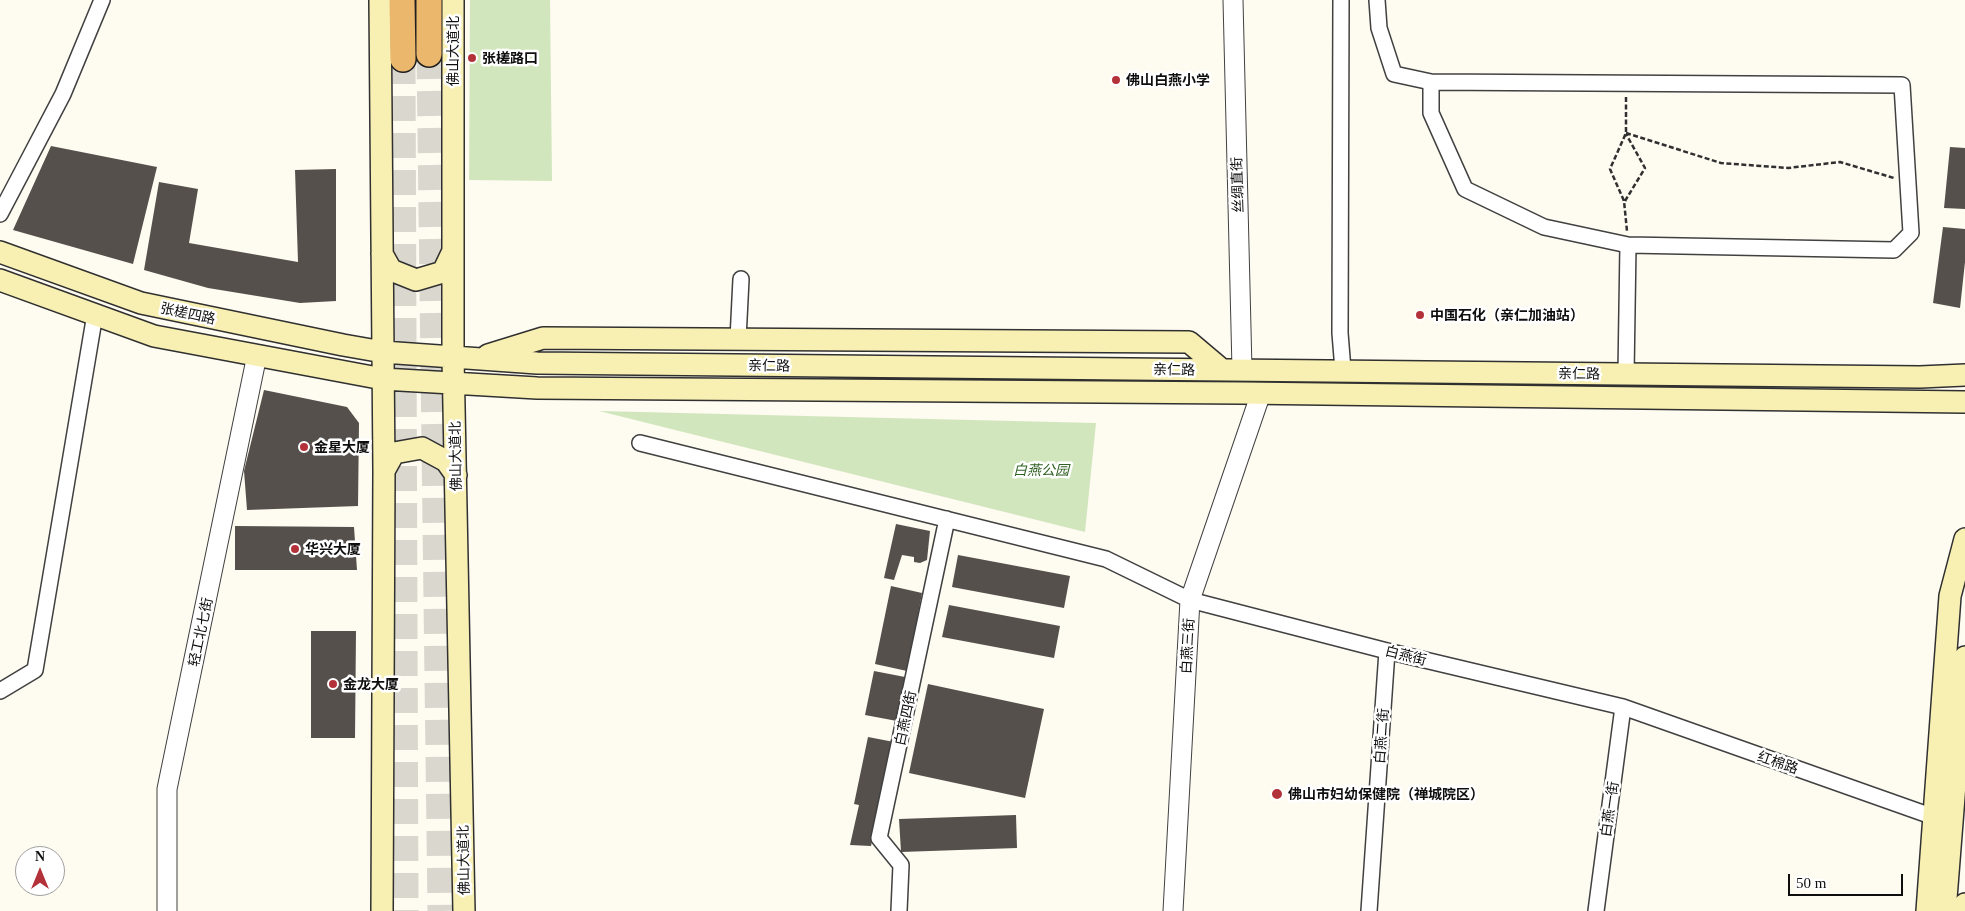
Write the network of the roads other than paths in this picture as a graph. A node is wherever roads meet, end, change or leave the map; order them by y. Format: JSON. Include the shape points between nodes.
{"nodes":[{"id":1,"x":102,"y":0,"type":"edge"},
{"id":2,"x":380,"y":0,"type":"edge"},
{"id":3,"x":402,"y":0,"type":"edge"},
{"id":4,"x":429,"y":0,"type":"edge"},
{"id":5,"x":453,"y":0,"type":"edge"},
{"id":6,"x":1232,"y":0,"type":"edge"},
{"id":7,"x":1341,"y":0,"type":"edge"},
{"id":8,"x":1377,"y":0,"type":"edge"},
{"id":9,"x":429,"y":54,"type":"tunnel mouth"},
{"id":10,"x":392,"y":61,"type":"junction"},
{"id":11,"x":1431,"y":82,"type":"junction"},
{"id":12,"x":0,"y":214,"type":"edge"},
{"id":13,"x":1628,"y":245,"type":"junction"},
{"id":14,"x":0,"y":252,"type":"edge"},
{"id":15,"x":453,"y":252,"type":"junction"},
{"id":16,"x":382,"y":254,"type":"junction"},
{"id":17,"x":741,"y":279,"type":"dead end"},
{"id":18,"x":0,"y":280,"type":"edge"},
{"id":19,"x":95,"y":314,"type":"junction"},
{"id":20,"x":738,"y":339,"type":"junction"},
{"id":21,"x":383,"y":352,"type":"junction"},
{"id":22,"x":257,"y":355,"type":"junction"},
{"id":23,"x":453,"y":357,"type":"junction"},
{"id":24,"x":476,"y":358,"type":"junction"},
{"id":25,"x":1220,"y":369,"type":"junction"},
{"id":26,"x":1242,"y":369,"type":"junction"},
{"id":27,"x":1342,"y":370,"type":"junction"},
{"id":28,"x":1626,"y":374,"type":"junction"},
{"id":29,"x":1965,"y":375,"type":"edge"},
{"id":30,"x":383,"y":379,"type":"junction"},
{"id":31,"x":454,"y":382,"type":"junction"},
{"id":32,"x":1260,"y":393,"type":"junction"},
{"id":33,"x":1965,"y":402,"type":"edge"},
{"id":34,"x":640,"y":443,"type":"dead end"},
{"id":35,"x":384,"y":471,"type":"junction"},
{"id":36,"x":456,"y":475,"type":"junction"},
{"id":37,"x":947,"y":519,"type":"junction"},
{"id":38,"x":1965,"y":539,"type":"edge"},
{"id":39,"x":1190,"y":600,"type":"junction"},
{"id":40,"x":1387,"y":651,"type":"junction"},
{"id":41,"x":1965,"y":657,"type":"edge"},
{"id":42,"x":0,"y":691,"type":"edge"},
{"id":43,"x":1623,"y":706,"type":"junction"},
{"id":44,"x":1934,"y":816,"type":"junction"},
{"id":45,"x":1965,"y":904,"type":"edge"},
{"id":46,"x":167,"y":911,"type":"edge"},
{"id":47,"x":382,"y":911,"type":"edge"},
{"id":48,"x":464,"y":911,"type":"edge"},
{"id":49,"x":900,"y":911,"type":"edge"},
{"id":50,"x":1173,"y":911,"type":"edge"},
{"id":51,"x":1369,"y":911,"type":"edge"},
{"id":52,"x":1596,"y":911,"type":"edge"},
{"id":53,"x":1927,"y":911,"type":"edge"},
{"id":54,"x":1945,"y":911,"type":"edge"},
{"id":55,"x":1964,"y":911,"type":"edge"}],
"edges":[{"from":1,"to":12,"type":"street","via":[[63,94]]},
{"from":2,"to":10,"type":"main road"},
{"from":3,"to":10,"type":"highway"},
{"from":4,"to":9,"type":"highway","name":"佛山大道北"},
{"from":5,"to":15,"type":"main road","name":"佛山大道北"},
{"from":6,"to":26,"type":"street","name":"丝绸直街"},
{"from":7,"to":27,"type":"street"},
{"from":8,"to":11,"type":"street","via":[[1378,28],[1394,74]]},
{"from":10,"to":16,"type":"main road"},
{"from":11,"to":13,"type":"street","via":[[1431,112],[1466,189],[1544,226]]},
{"from":11,"to":13,"type":"street","via":[[1902,85],[1911,233],[1894,250]]},
{"from":13,"to":28,"type":"street"},
{"from":14,"to":21,"type":"main road","name":"张槎四路","via":[[141,303]]},
{"from":15,"to":16,"type":"main road","via":[[442,272],[416,280],[391,270]]},
{"from":15,"to":23,"type":"main road","name":"佛山大道北"},
{"from":16,"to":21,"type":"main road"},
{"from":17,"to":20,"type":"street"},
{"from":18,"to":19,"type":"main road","name":"张槎四路"},
{"from":19,"to":22,"type":"main road","name":"张槎四路","via":[[154,336]]},
{"from":19,"to":42,"type":"street","via":[[35,670]]},
{"from":20,"to":24,"type":"main road","via":[[543,338]]},
{"from":20,"to":25,"type":"main road","via":[[1189,342]]},
{"from":21,"to":23,"type":"main road","name":"亲仁路"},
{"from":21,"to":30,"type":"main road"},
{"from":22,"to":30,"type":"main road","name":"张槎四路"},
{"from":22,"to":46,"type":"street","name":"轻工北七街","via":[[167,789]]},
{"from":23,"to":24,"type":"main road","name":"亲仁路"},
{"from":23,"to":31,"type":"main road","name":"佛山大道北"},
{"from":24,"to":25,"type":"main road","name":"亲仁路","via":[[537,363]]},
{"from":25,"to":26,"type":"main road","name":"亲仁路"},
{"from":26,"to":27,"type":"main road","name":"亲仁路"},
{"from":27,"to":28,"type":"main road","name":"亲仁路"},
{"from":28,"to":29,"type":"main road","name":"亲仁路"},
{"from":30,"to":31,"type":"main road","name":"亲仁路"},
{"from":30,"to":35,"type":"main road"},
{"from":31,"to":32,"type":"main road","name":"亲仁路","via":[[536,388]]},
{"from":31,"to":36,"type":"main road","name":"佛山大道北"},
{"from":32,"to":33,"type":"main road","name":"亲仁路"},
{"from":32,"to":39,"type":"street","name":"白燕三街"},
{"from":34,"to":37,"type":"street","name":"白燕街"},
{"from":35,"to":36,"type":"main road","via":[[394,453],[422,448],[446,461]]},
{"from":35,"to":47,"type":"main road"},
{"from":36,"to":48,"type":"main road","name":"佛山大道北"},
{"from":37,"to":39,"type":"street","name":"白燕街","via":[[1106,559]]},
{"from":37,"to":49,"type":"street","name":"白燕四街","via":[[880,838],[901,865]]},
{"from":38,"to":44,"type":"main road","via":[[1950,596]]},
{"from":39,"to":40,"type":"street","name":"白燕街"},
{"from":39,"to":50,"type":"street","name":"白燕三街"},
{"from":40,"to":43,"type":"street","name":"白燕街"},
{"from":40,"to":51,"type":"street","name":"白燕二街"},
{"from":41,"to":54,"type":"main road"},
{"from":43,"to":44,"type":"street","name":"红棉路"},
{"from":43,"to":52,"type":"street","name":"白燕一街"},
{"from":44,"to":53,"type":"main road"},
{"from":45,"to":55,"type":"main road"}]}
